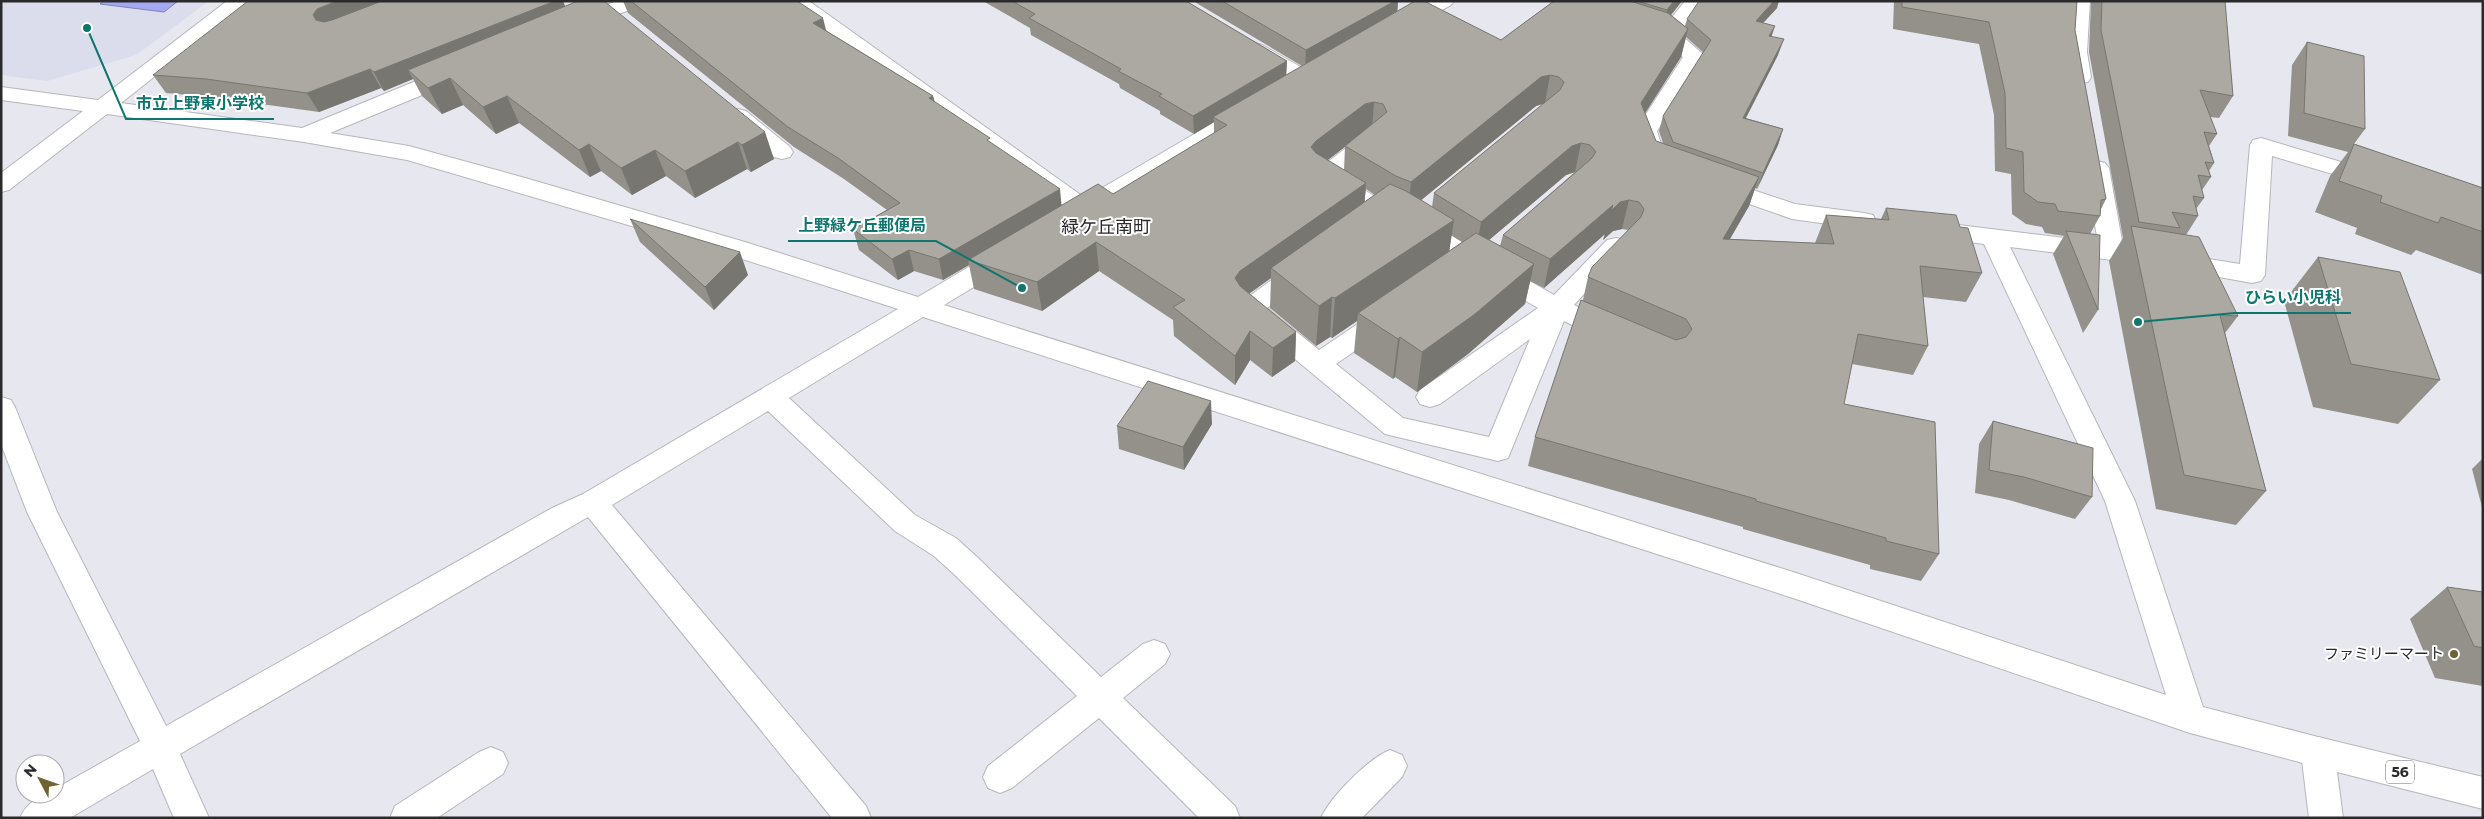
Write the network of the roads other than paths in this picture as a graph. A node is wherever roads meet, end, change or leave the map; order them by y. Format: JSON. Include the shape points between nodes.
{"nodes":[{"id":1,"x":240,"y":1,"type":"edge"},
{"id":2,"x":568,"y":1,"type":"edge"},
{"id":3,"x":637,"y":1,"type":"edge"},
{"id":4,"x":796,"y":1,"type":"edge"},
{"id":5,"x":1444,"y":1,"type":"edge"},
{"id":6,"x":1696,"y":1,"type":"edge"},
{"id":7,"x":2080,"y":1,"type":"edge"},
{"id":8,"x":588,"y":18,"type":"junction"},
{"id":9,"x":1631,"y":24,"type":"edge"},
{"id":10,"x":561,"y":29,"type":"edge"},
{"id":11,"x":1383,"y":35,"type":"edge"},
{"id":12,"x":1669,"y":35,"type":"junction"},
{"id":13,"x":1239,"y":40,"type":"edge"},
{"id":14,"x":469,"y":67,"type":"edge"},
{"id":15,"x":1305,"y":79,"type":"edge"},
{"id":16,"x":1,"y":93,"type":"edge"},
{"id":17,"x":2084,"y":99,"type":"edge"},
{"id":18,"x":723,"y":103,"type":"edge"},
{"id":19,"x":1262,"y":104,"type":"edge"},
{"id":20,"x":100,"y":108,"type":"junction"},
{"id":21,"x":304,"y":135,"type":"junction"},
{"id":22,"x":1372,"y":139,"type":"edge"},
{"id":23,"x":2093,"y":147,"type":"edge"},
{"id":24,"x":782,"y":152,"type":"dead end"},
{"id":25,"x":2370,"y":178,"type":"edge"},
{"id":26,"x":1,"y":186,"type":"edge"},
{"id":27,"x":1084,"y":209,"type":"junction"},
{"id":28,"x":1384,"y":212,"type":"junction"},
{"id":29,"x":1059,"y":224,"type":"edge"},
{"id":30,"x":1888,"y":224,"type":"edge"},
{"id":31,"x":1916,"y":227,"type":"edge"},
{"id":32,"x":1352,"y":234,"type":"edge"},
{"id":33,"x":1993,"y":237,"type":"junction"},
{"id":34,"x":1622,"y":239,"type":"edge"},
{"id":35,"x":1499,"y":246,"type":"edge"},
{"id":36,"x":1018,"y":249,"type":"edge"},
{"id":37,"x":1321,"y":257,"type":"edge"},
{"id":38,"x":2159,"y":259,"type":"edge"},
{"id":39,"x":1472,"y":262,"type":"junction"},
{"id":40,"x":1444,"y":276,"type":"edge"},
{"id":41,"x":1405,"y":304,"type":"edge"},
{"id":42,"x":920,"y":308,"type":"junction"},
{"id":43,"x":1556,"y":308,"type":"junction"},
{"id":44,"x":1633,"y":342,"type":"edge"},
{"id":45,"x":1317,"y":364,"type":"junction"},
{"id":46,"x":769,"y":396,"type":"junction"},
{"id":47,"x":1430,"y":396,"type":"dead end"},
{"id":48,"x":1,"y":407,"type":"edge"},
{"id":49,"x":1395,"y":427,"type":"junction"},
{"id":50,"x":1380,"y":454,"type":"junction"},
{"id":51,"x":593,"y":502,"type":"junction"},
{"id":52,"x":1154,"y":654,"type":"dead end"},
{"id":53,"x":1100,"y":698,"type":"junction"},
{"id":54,"x":2190,"y":718,"type":"junction"},
{"id":55,"x":159,"y":746,"type":"junction"},
{"id":56,"x":2318,"y":752,"type":"junction"},
{"id":57,"x":491,"y":763,"type":"dead end"},
{"id":58,"x":1390,"y":766,"type":"dead end"},
{"id":59,"x":1000,"y":777,"type":"dead end"},
{"id":60,"x":2483,"y":793,"type":"edge"},
{"id":61,"x":37,"y":818,"type":"edge"},
{"id":62,"x":192,"y":818,"type":"edge"},
{"id":63,"x":407,"y":818,"type":"edge"},
{"id":64,"x":854,"y":818,"type":"edge"},
{"id":65,"x":1223,"y":818,"type":"edge"},
{"id":66,"x":1338,"y":818,"type":"edge"},
{"id":67,"x":2326,"y":818,"type":"edge"}],
"edges":[{"from":1,"to":20,"type":"street"},
{"from":2,"to":8,"type":"street"},
{"from":3,"to":8,"type":"street","via":[[619,18]]},
{"from":4,"to":27,"type":"street"},
{"from":5,"to":11,"type":"street"},
{"from":6,"to":12,"type":"street"},
{"from":7,"to":17,"type":"street","via":[[2076,52]]},
{"from":8,"to":10,"type":"street"},
{"from":9,"to":12,"type":"street"},
{"from":12,"to":30,"type":"street","via":[[1694,56],[1646,131],[1656,163],[1792,211]]},
{"from":13,"to":15,"type":"street"},
{"from":14,"to":21,"type":"street"},
{"from":16,"to":20,"type":"street"},
{"from":18,"to":24,"type":"street"},
{"from":19,"to":27,"type":"street"},
{"from":20,"to":21,"type":"street"},
{"from":20,"to":26,"type":"street"},
{"from":21,"to":42,"type":"street","via":[[409,153],[517,183],[736,248]]},
{"from":22,"to":28,"type":"street","via":[[1324,176]]},
{"from":23,"to":33,"type":"street","via":[[2121,253]]},
{"from":25,"to":38,"type":"street","via":[[2261,145],[2252,274]]},
{"from":27,"to":29,"type":"street"},
{"from":28,"to":32,"type":"street"},
{"from":28,"to":39,"type":"street","via":[[1418,217]]},
{"from":31,"to":33,"type":"street"},
{"from":33,"to":54,"type":"street","via":[[2120,501]]},
{"from":34,"to":43,"type":"street"},
{"from":35,"to":39,"type":"street"},
{"from":36,"to":42,"type":"street"},
{"from":37,"to":45,"type":"street","via":[[1250,308]]},
{"from":39,"to":40,"type":"street"},
{"from":39,"to":43,"type":"street"},
{"from":41,"to":45,"type":"street"},
{"from":42,"to":46,"type":"street"},
{"from":42,"to":50,"type":"street"},
{"from":43,"to":44,"type":"street"},
{"from":43,"to":47,"type":"street"},
{"from":43,"to":49,"type":"street","via":[[1498,450]]},
{"from":45,"to":49,"type":"street"},
{"from":46,"to":51,"type":"street"},
{"from":46,"to":53,"type":"street","via":[[905,523],[945,547],[966,566]]},
{"from":48,"to":55,"type":"street","via":[[42,512]]},
{"from":49,"to":50,"type":"street"},
{"from":50,"to":54,"type":"street","via":[[1793,585]]},
{"from":51,"to":55,"type":"street","via":[[562,516]]},
{"from":51,"to":64,"type":"street"},
{"from":52,"to":53,"type":"street"},
{"from":53,"to":59,"type":"street"},
{"from":53,"to":65,"type":"street"},
{"from":54,"to":56,"type":"street"},
{"from":55,"to":61,"type":"street"},
{"from":55,"to":62,"type":"street"},
{"from":56,"to":60,"type":"street","number":"56"},
{"from":56,"to":67,"type":"street"},
{"from":57,"to":63,"type":"street"},
{"from":58,"to":66,"type":"street"}]}
